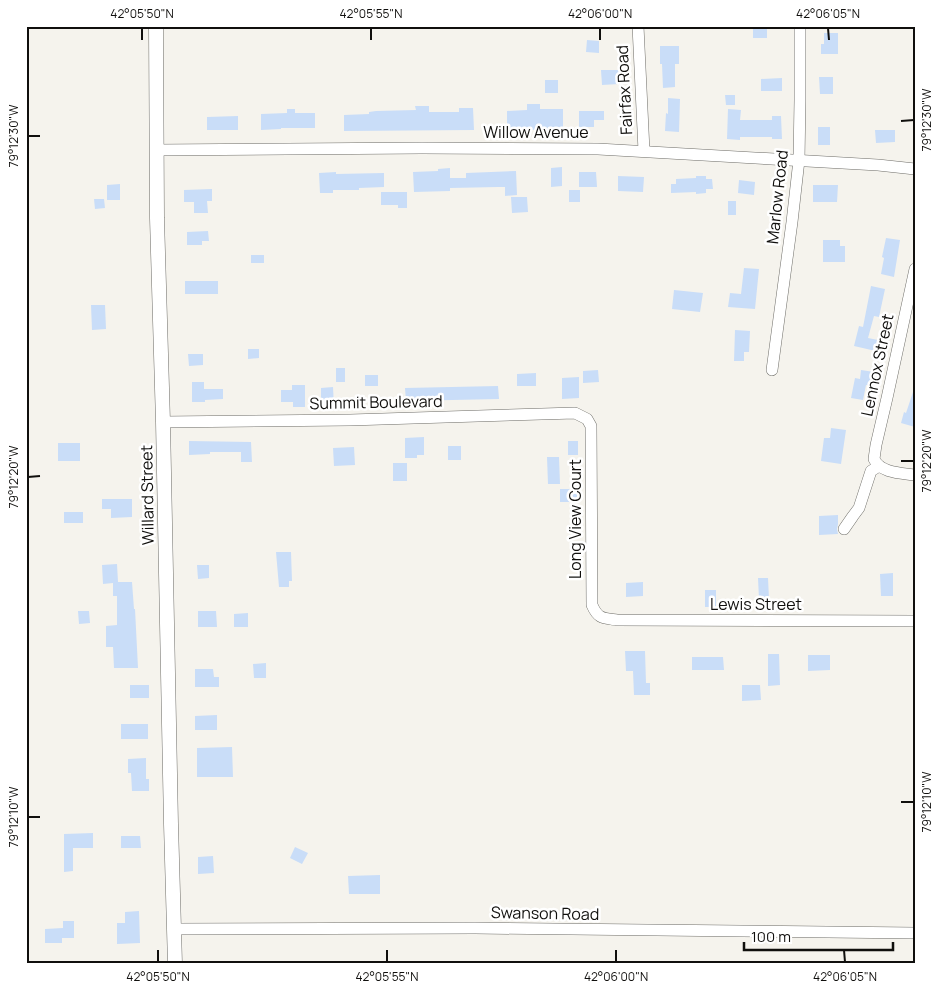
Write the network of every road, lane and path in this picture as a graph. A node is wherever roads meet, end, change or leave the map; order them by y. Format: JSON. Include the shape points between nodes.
{"nodes":[{"id":1,"x":156,"y":26,"type":"edge"},
{"id":2,"x":638,"y":26,"type":"edge"},
{"id":3,"x":800,"y":26,"type":"edge"},
{"id":4,"x":156,"y":150,"type":"junction"},
{"id":5,"x":644,"y":151,"type":"junction"},
{"id":6,"x":799,"y":160,"type":"junction"},
{"id":7,"x":915,"y":168,"type":"edge"},
{"id":8,"x":915,"y":269,"type":"edge"},
{"id":9,"x":772,"y":370,"type":"dead end"},
{"id":10,"x":589,"y":420,"type":"joint"},
{"id":11,"x":163,"y":422,"type":"junction"},
{"id":12,"x":879,"y":466,"type":"junction"},
{"id":13,"x":915,"y":475,"type":"edge"},
{"id":14,"x":844,"y":529,"type":"dead end"},
{"id":15,"x":598,"y":616,"type":"joint"},
{"id":16,"x":915,"y":621,"type":"edge"},
{"id":17,"x":174,"y":929,"type":"junction"},
{"id":18,"x":915,"y":933,"type":"edge"},
{"id":19,"x":176,"y":964,"type":"edge"}],
"edges":[{"from":1,"to":4,"type":"street","name":"Willard Street"},
{"from":2,"to":5,"type":"street","name":"Fairfax Road"},
{"from":3,"to":6,"type":"street","name":"Marlow Road"},
{"from":4,"to":5,"type":"street","name":"Willow Avenue","via":[[432,148]]},
{"from":4,"to":11,"type":"street","name":"Willard Street"},
{"from":5,"to":6,"type":"street","name":"Willow Avenue"},
{"from":6,"to":7,"type":"street","name":"Willow Avenue"},
{"from":6,"to":9,"type":"street","name":"Marlow Road"},
{"from":8,"to":12,"type":"street","name":"Lennox Street","via":[[876,445],[874,459]]},
{"from":10,"to":11,"type":"street","name":"Summit Boulevard","via":[[575,413]]},
{"from":10,"to":15,"type":"street","name":"Long View Court","via":[[592,605]]},
{"from":11,"to":17,"type":"street","name":"Willard Street"},
{"from":12,"to":13,"type":"street"},
{"from":12,"to":14,"type":"street","via":[[871,472],[859,508]]},
{"from":15,"to":16,"type":"street","name":"Lewis Street","via":[[617,620]]},
{"from":17,"to":18,"type":"street","name":"Swanson Road","via":[[475,928]]},
{"from":17,"to":19,"type":"street","name":"Willard Street"}]}
